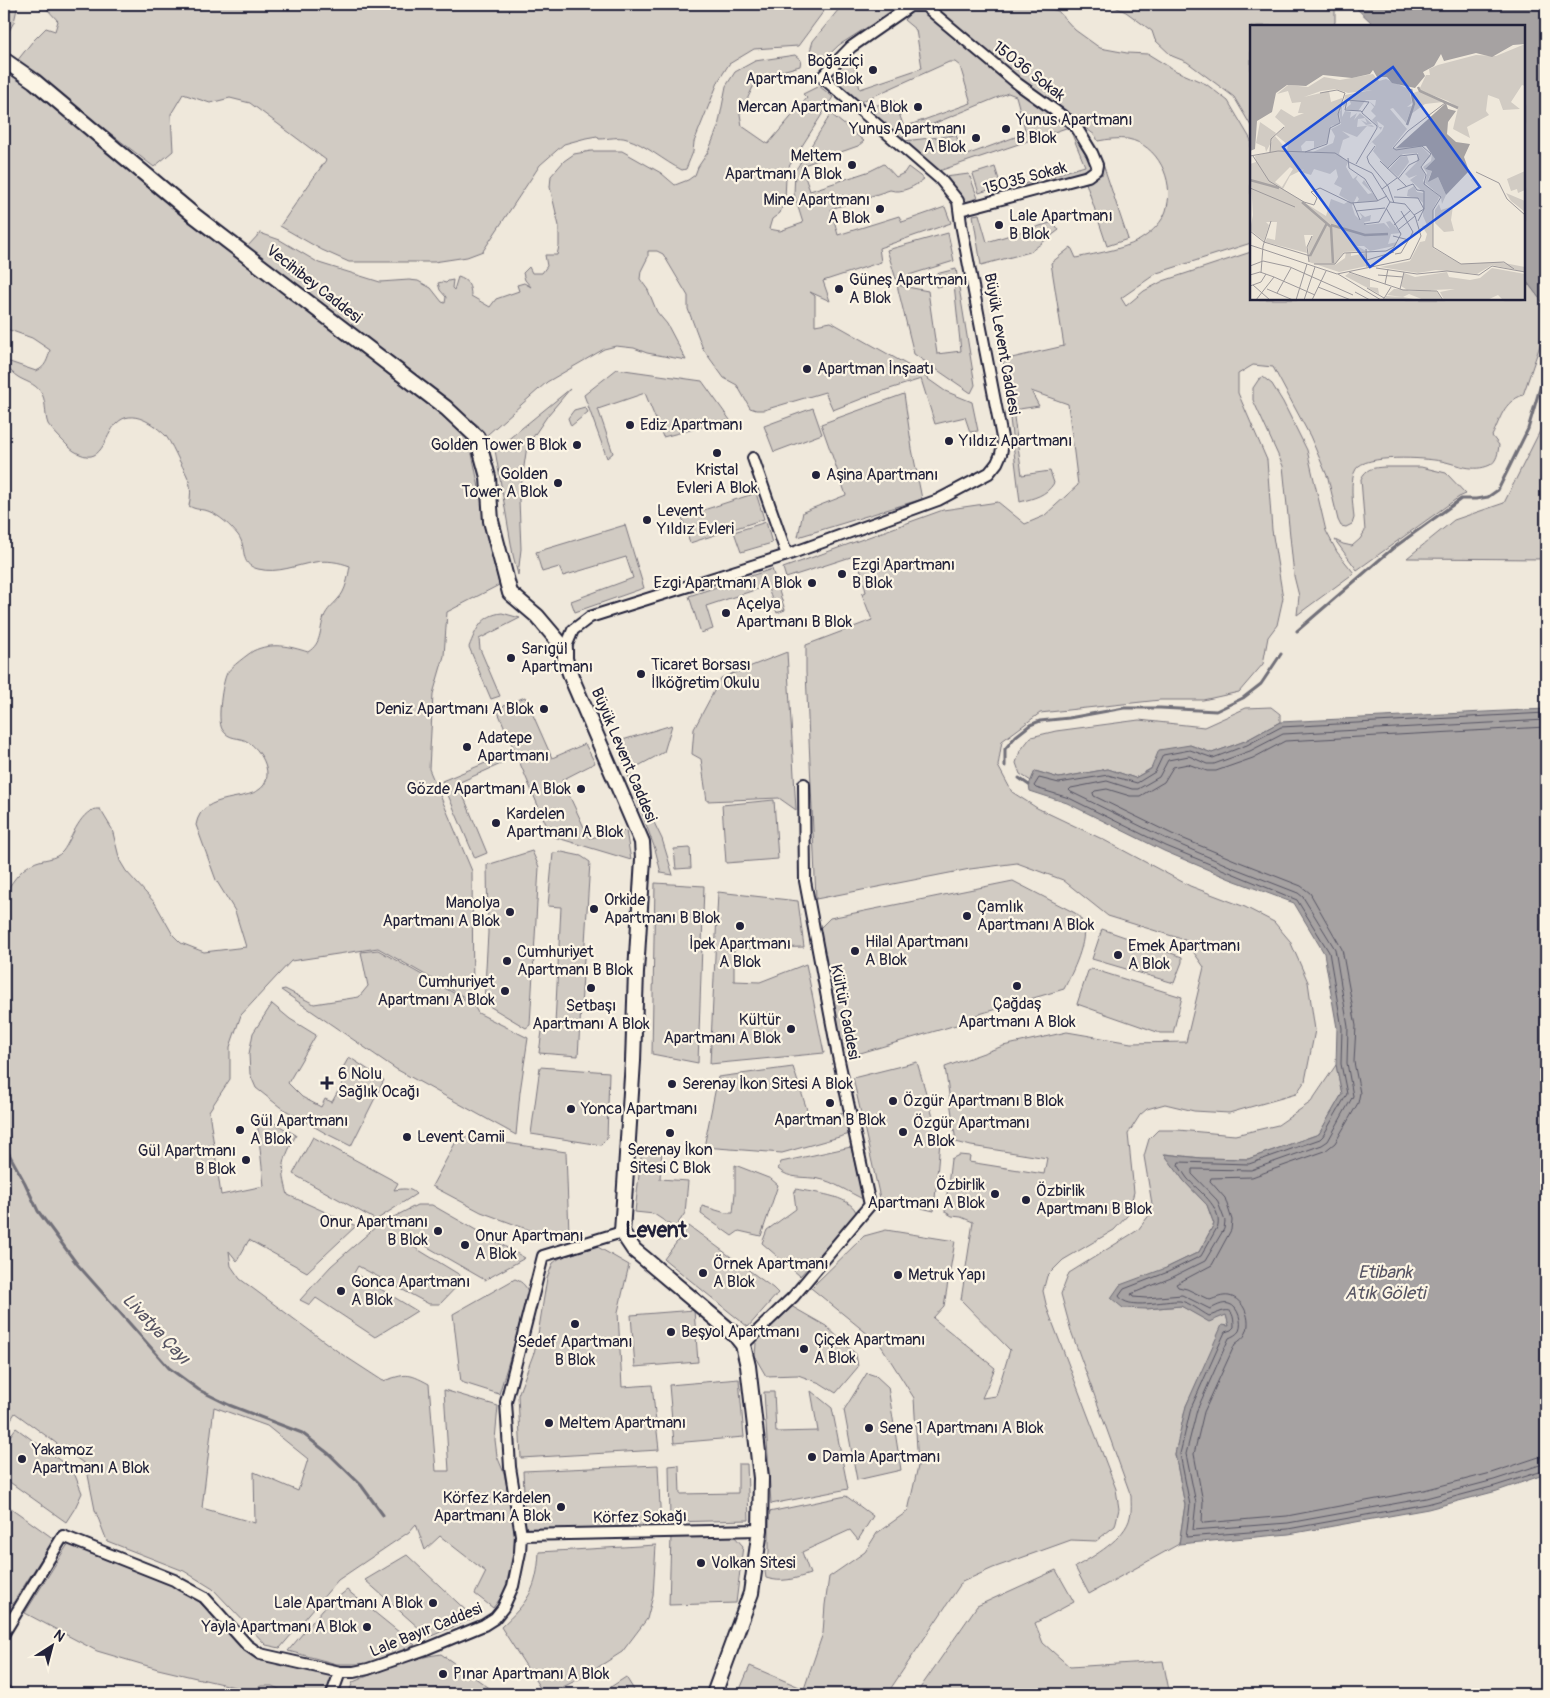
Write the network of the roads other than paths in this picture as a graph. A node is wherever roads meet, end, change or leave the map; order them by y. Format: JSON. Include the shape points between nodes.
{"nodes":[{"id":1,"x":925,"y":6,"type":"joint"},
{"id":2,"x":4,"y":60,"type":"edge"},
{"id":3,"x":1096,"y":170,"type":"joint"},
{"id":4,"x":960,"y":210,"type":"junction"},
{"id":5,"x":753,"y":458,"type":"dead end"},
{"id":6,"x":787,"y":556,"type":"junction"},
{"id":7,"x":565,"y":649,"type":"junction"},
{"id":8,"x":804,"y":784,"type":"dead end"},
{"id":9,"x":622,"y":1232,"type":"junction"},
{"id":10,"x":743,"y":1345,"type":"junction"},
{"id":11,"x":760,"y":1530,"type":"junction"},
{"id":12,"x":521,"y":1535,"type":"junction"},
{"id":13,"x":4,"y":1633,"type":"edge"},
{"id":14,"x":340,"y":1672,"type":"junction"},
{"id":15,"x":332,"y":1694,"type":"edge"},
{"id":16,"x":714,"y":1694,"type":"edge"}],
"edges":[{"from":1,"to":3,"type":"street","name":"15036 Sokak","via":[[1018,84],[1075,124],[1092,153]]},
{"from":1,"to":4,"type":"street","name":"Büyük Levent Caddesi","via":[[910,6],[850,46],[822,77],[940,179],[958,201]]},
{"from":2,"to":7,"type":"street","name":"Vecihibey Caddesi","via":[[195,216],[446,408],[477,437],[488,477],[491,521],[510,593],[537,616]]},
{"from":3,"to":4,"type":"street","name":"15035 Sokak","via":[[1088,176]]},
{"from":4,"to":6,"type":"street","name":"Büyük Levent Caddesi","via":[[1003,443],[1002,454],[989,473],[938,500]]},
{"from":5,"to":6,"type":"street"},
{"from":6,"to":7,"type":"street","name":"Büyük Levent Caddesi","via":[[590,617],[574,630]]},
{"from":7,"to":9,"type":"street","name":"Büyük Levent Caddesi","via":[[572,679],[644,850]]},
{"from":8,"to":10,"type":"street","name":"Kültür Caddesi","via":[[805,881],[870,1205],[793,1297]]},
{"from":9,"to":10,"type":"street","via":[[634,1250]]},
{"from":9,"to":12,"type":"street","name":"Lale Bayır Caddesi","via":[[543,1256],[506,1402],[510,1467]]},
{"from":10,"to":11,"type":"street","via":[[761,1478]]},
{"from":11,"to":12,"type":"street","name":"Körfez Sokağı"},
{"from":11,"to":16,"type":"street","via":[[751,1593]]},
{"from":12,"to":14,"type":"street","name":"Lale Bayır Caddesi","via":[[513,1586],[495,1618],[426,1649],[368,1669]]},
{"from":13,"to":14,"type":"street","name":"Lale Bayır Caddesi","via":[[64,1536],[174,1580],[204,1597],[260,1654]]},
{"from":14,"to":15,"type":"street"}]}
